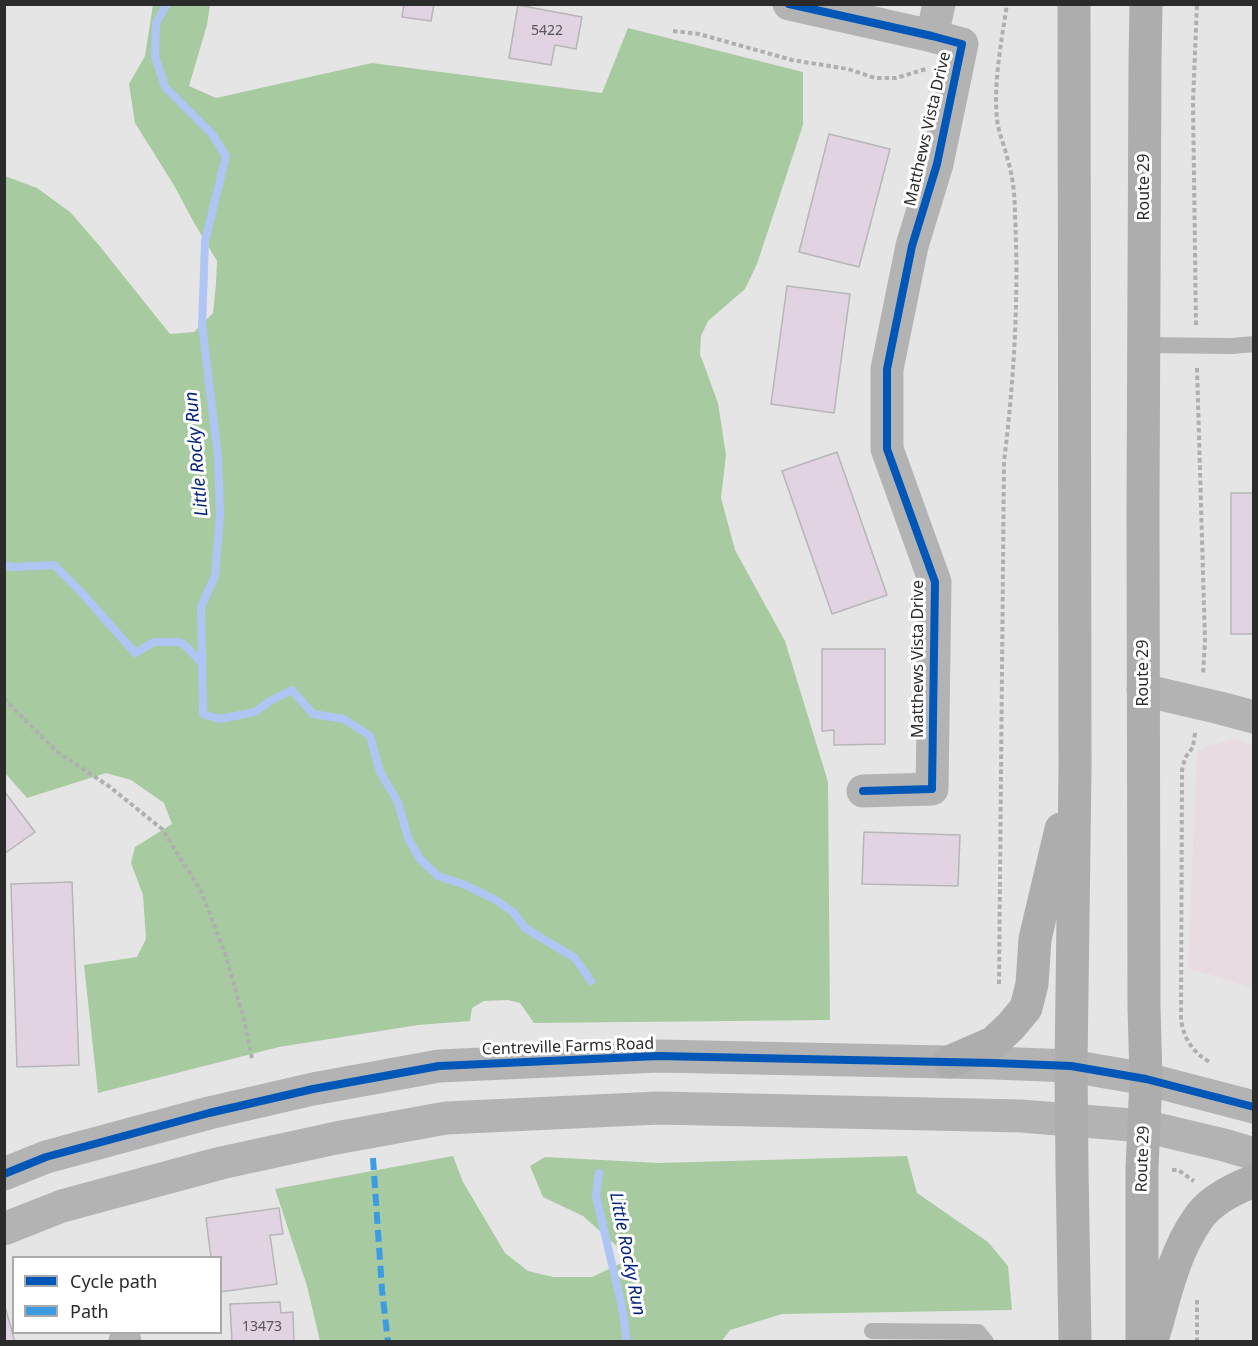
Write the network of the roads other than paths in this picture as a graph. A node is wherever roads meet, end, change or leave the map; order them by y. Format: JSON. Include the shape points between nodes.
{"nodes":[{"id":1,"x":789,"y":4,"type":"edge"},
{"id":2,"x":1074,"y":4,"type":"edge"},
{"id":3,"x":1146,"y":4,"type":"edge"},
{"id":4,"x":947,"y":39,"type":"edge"},
{"id":5,"x":1254,"y":344,"type":"edge"},
{"id":6,"x":1143,"y":345,"type":"junction"},
{"id":7,"x":1143,"y":690,"type":"junction"},
{"id":8,"x":1254,"y":717,"type":"edge"},
{"id":9,"x":1075,"y":769,"type":"junction"},
{"id":10,"x":863,"y":791,"type":"dead end"},
{"id":11,"x":949,"y":1062,"type":"junction"},
{"id":12,"x":1071,"y":1066,"type":"junction"},
{"id":13,"x":1146,"y":1079,"type":"junction"},
{"id":14,"x":1254,"y":1107,"type":"edge"},
{"id":15,"x":1072,"y":1120,"type":"junction"},
{"id":16,"x":1144,"y":1126,"type":"junction"},
{"id":17,"x":1254,"y":1154,"type":"edge"},
{"id":18,"x":4,"y":1174,"type":"edge"},
{"id":19,"x":1254,"y":1181,"type":"edge"},
{"id":20,"x":4,"y":1229,"type":"edge"},
{"id":21,"x":872,"y":1331,"type":"dead end"},
{"id":22,"x":986,"y":1341,"type":"edge"},
{"id":23,"x":1075,"y":1341,"type":"edge"},
{"id":24,"x":1142,"y":1341,"type":"edge"},
{"id":25,"x":1151,"y":1341,"type":"edge"}],
"edges":[{"from":1,"to":4,"type":"street"},
{"from":2,"to":9,"type":"main road"},
{"from":3,"to":6,"type":"main road","name":"Route 29"},
{"from":4,"to":10,"type":"street","name":"Matthews Vista Drive","via":[[937,164],[912,246],[887,369],[888,449],[935,582],[932,789]]},
{"from":5,"to":6,"type":"lane"},
{"from":6,"to":7,"type":"main road","name":"Route 29"},
{"from":7,"to":8,"type":"street"},
{"from":7,"to":13,"type":"main road","name":"Route 29"},
{"from":9,"to":11,"type":"main road","via":[[1035,939],[1026,1008],[993,1043]]},
{"from":9,"to":12,"type":"main road"},
{"from":11,"to":12,"type":"street","name":"Centreville Farms Road"},
{"from":11,"to":18,"type":"street","name":"Centreville Farms Road","via":[[658,1056],[439,1066],[209,1113],[46,1157]]},
{"from":12,"to":13,"type":"street","name":"Centreville Farms Road"},
{"from":12,"to":15,"type":"main road"},
{"from":13,"to":14,"type":"street","name":"Centreville Farms Road"},
{"from":13,"to":16,"type":"main road","name":"Route 29"},
{"from":15,"to":16,"type":"street"},
{"from":15,"to":20,"type":"street","via":[[659,1108],[446,1118],[221,1163],[62,1206]]},
{"from":15,"to":23,"type":"main road"},
{"from":16,"to":17,"type":"street"},
{"from":16,"to":24,"type":"main road","name":"Route 29"},
{"from":19,"to":25,"type":"main road","via":[[1219,1198],[1198,1218],[1177,1254]]},
{"from":21,"to":22,"type":"lane","via":[[978,1332]]}]}
